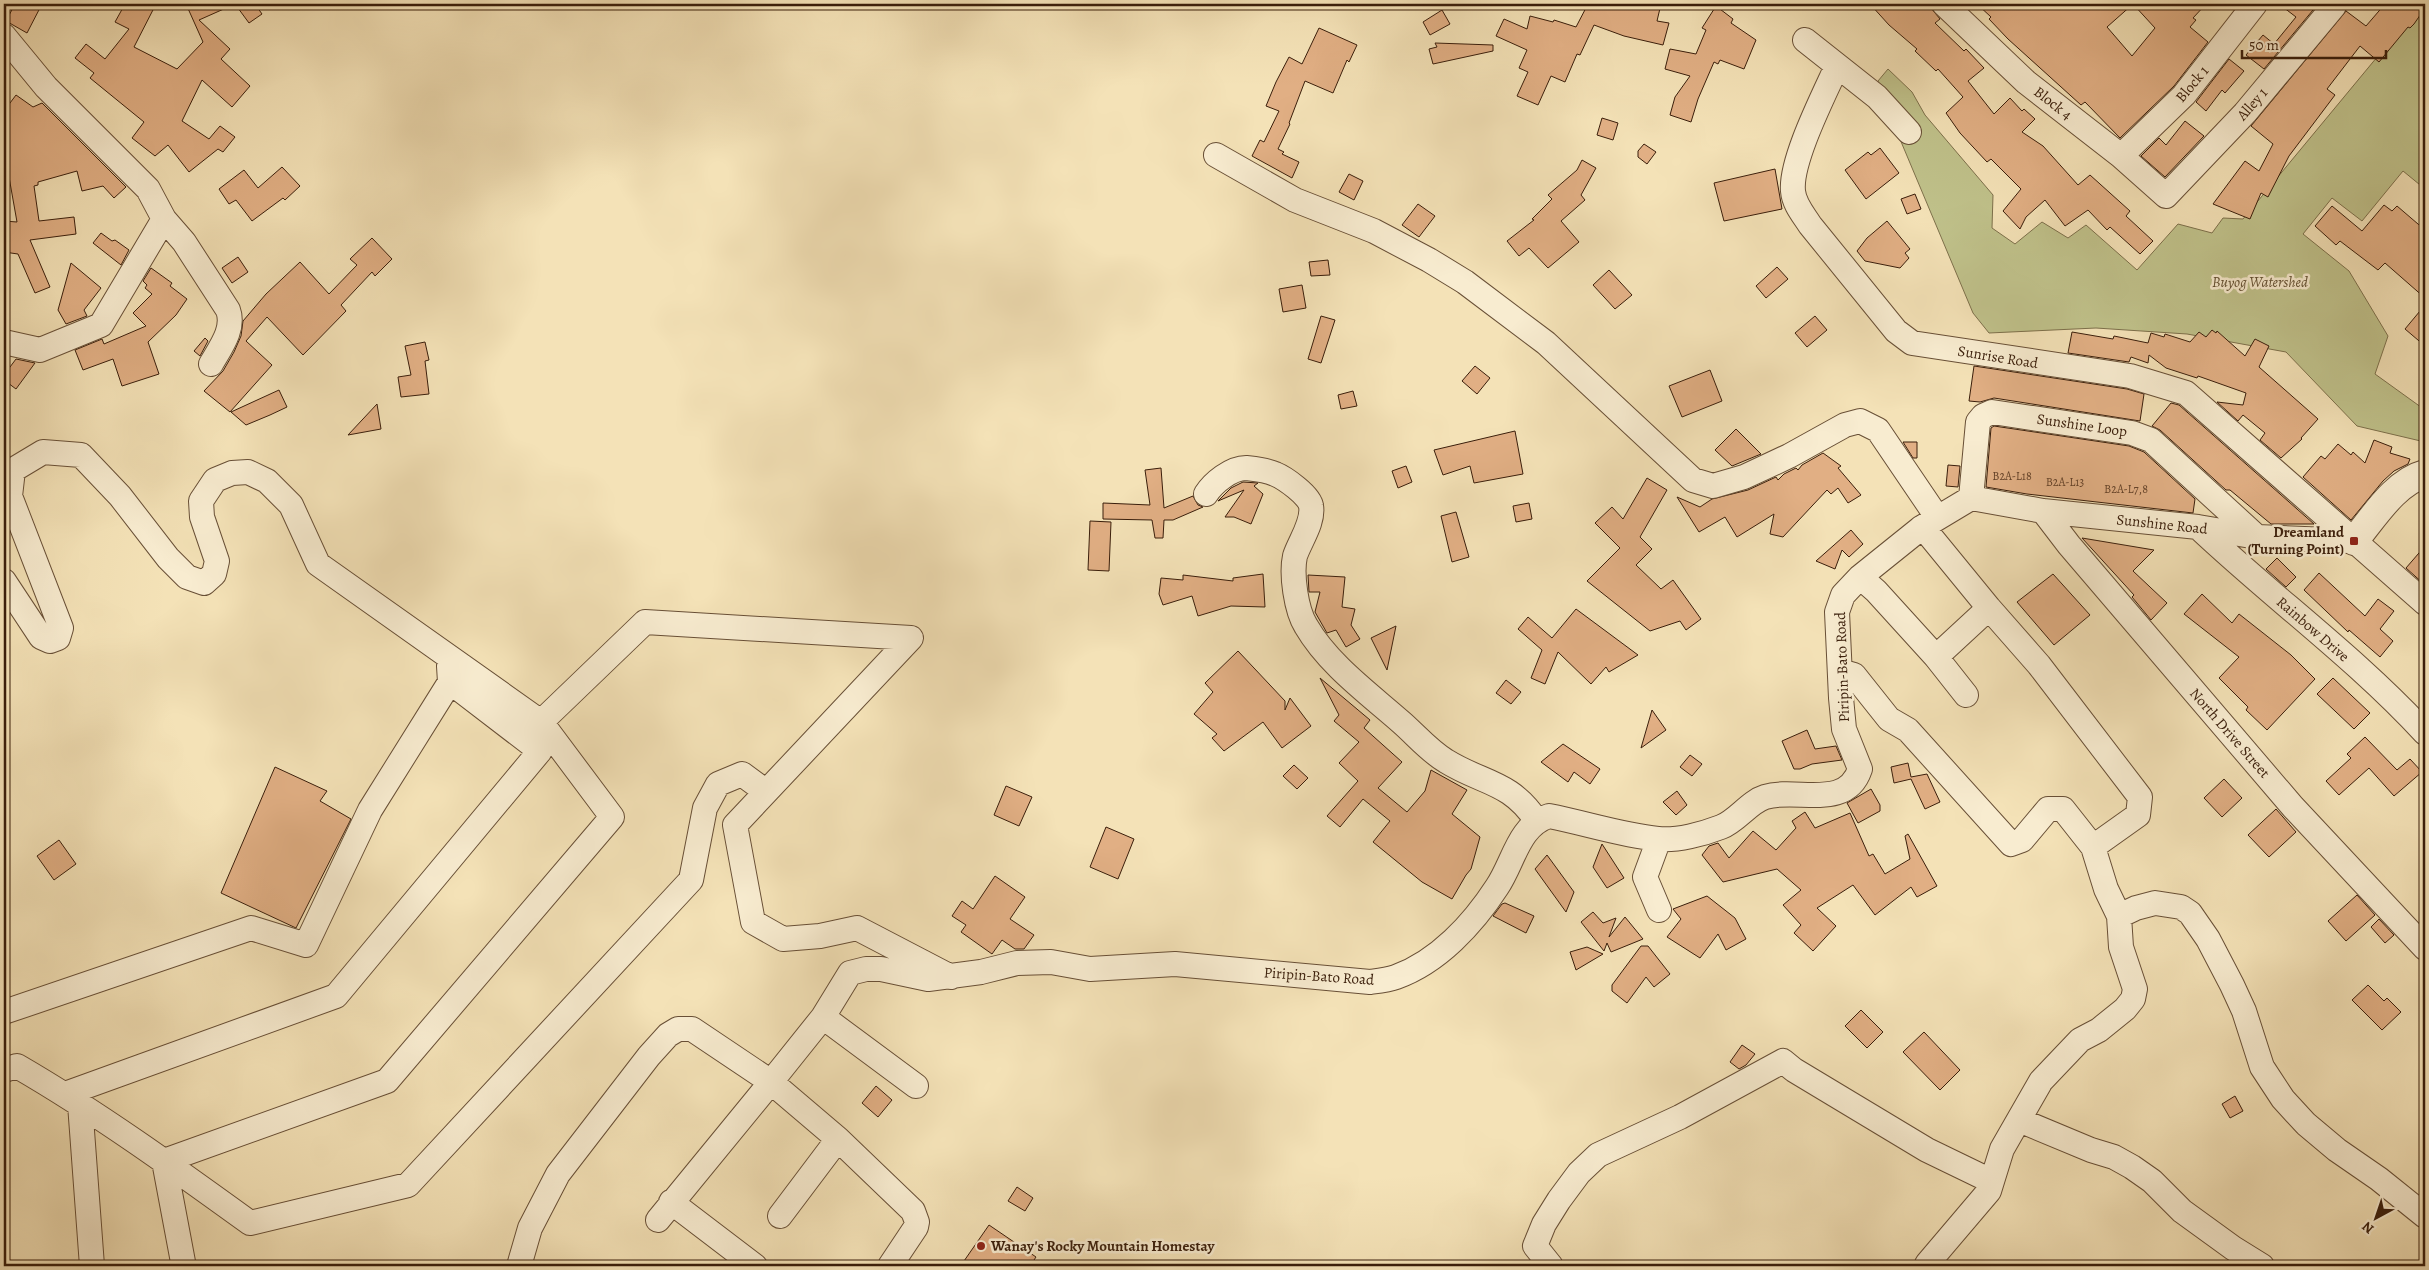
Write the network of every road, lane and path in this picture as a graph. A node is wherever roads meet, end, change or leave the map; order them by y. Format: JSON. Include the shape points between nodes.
{"nodes":[{"id":1,"x":1944,"y":4,"type":"edge"},
{"id":2,"x":2255,"y":4,"type":"edge"},
{"id":3,"x":2334,"y":6,"type":"dead end"},
{"id":4,"x":4,"y":36,"type":"edge"},
{"id":5,"x":1805,"y":40,"type":"dead end"},
{"id":6,"x":1838,"y":66,"type":"junction"},
{"id":7,"x":1909,"y":132,"type":"dead end"},
{"id":8,"x":1216,"y":155,"type":"dead end"},
{"id":9,"x":2121,"y":156,"type":"junction"},
{"id":10,"x":2166,"y":196,"type":"joint"},
{"id":11,"x":164,"y":219,"type":"junction"},
{"id":12,"x":4,"y":342,"type":"edge"},
{"id":13,"x":211,"y":364,"type":"dead end"},
{"id":14,"x":2425,"y":474,"type":"edge"},
{"id":15,"x":1206,"y":494,"type":"dead end"},
{"id":16,"x":1971,"y":498,"type":"junction"},
{"id":17,"x":2043,"y":511,"type":"junction"},
{"id":18,"x":1929,"y":522,"type":"junction"},
{"id":19,"x":2198,"y":527,"type":"junction"},
{"id":20,"x":2257,"y":537,"type":"junction"},
{"id":21,"x":2354,"y":541,"type":"junction"},
{"id":22,"x":1860,"y":577,"type":"junction"},
{"id":23,"x":4,"y":581,"type":"edge"},
{"id":24,"x":2425,"y":604,"type":"edge"},
{"id":25,"x":1989,"y":608,"type":"junction"},
{"id":26,"x":447,"y":654,"type":"junction"},
{"id":27,"x":1936,"y":657,"type":"junction"},
{"id":28,"x":1840,"y":671,"type":"junction"},
{"id":29,"x":450,"y":682,"type":"junction"},
{"id":30,"x":1966,"y":695,"type":"dead end"},
{"id":31,"x":541,"y":722,"type":"junction"},
{"id":32,"x":2425,"y":733,"type":"edge"},
{"id":33,"x":765,"y":791,"type":"junction"},
{"id":34,"x":1536,"y":820,"type":"junction"},
{"id":35,"x":1658,"y":839,"type":"junction"},
{"id":36,"x":2093,"y":847,"type":"junction"},
{"id":37,"x":1659,"y":910,"type":"dead end"},
{"id":38,"x":2118,"y":916,"type":"junction"},
{"id":39,"x":2425,"y":948,"type":"edge"},
{"id":40,"x":951,"y":977,"type":"junction"},
{"id":41,"x":4,"y":1012,"type":"edge"},
{"id":42,"x":823,"y":1017,"type":"junction"},
{"id":43,"x":4,"y":1070,"type":"edge"},
{"id":44,"x":771,"y":1082,"type":"junction"},
{"id":45,"x":916,"y":1086,"type":"dead end"},
{"id":46,"x":72,"y":1099,"type":"junction"},
{"id":47,"x":2019,"y":1120,"type":"junction"},
{"id":48,"x":838,"y":1139,"type":"junction"},
{"id":49,"x":164,"y":1161,"type":"junction"},
{"id":50,"x":1991,"y":1181,"type":"junction"},
{"id":51,"x":780,"y":1216,"type":"dead end"},
{"id":52,"x":2425,"y":1216,"type":"edge"},
{"id":53,"x":183,"y":1262,"type":"dead end"},
{"id":54,"x":1927,"y":1264,"type":"dead end"},
{"id":55,"x":92,"y":1266,"type":"edge"},
{"id":56,"x":519,"y":1266,"type":"edge"},
{"id":57,"x":756,"y":1266,"type":"edge"},
{"id":58,"x":890,"y":1266,"type":"edge"},
{"id":59,"x":1551,"y":1266,"type":"edge"},
{"id":60,"x":2262,"y":1266,"type":"edge"}],
"edges":[{"from":1,"to":9,"type":"street","name":"Block 4","via":[[2026,82]]},
{"from":2,"to":9,"type":"street","name":"Block 1","via":[[2184,96]]},
{"from":3,"to":10,"type":"street","name":"Alley 1","via":[[2245,113]]},
{"from":4,"to":11,"type":"street","via":[[46,87],[148,189]]},
{"from":5,"to":6,"type":"street"},
{"from":6,"to":7,"type":"street","via":[[1877,97]]},
{"from":6,"to":21,"type":"street","name":"Sunrise Road","via":[[1807,135],[1793,177],[1793,192],[1797,206],[1810,225],[1896,331],[1912,343],[2130,376],[2186,393]]},
{"from":8,"to":18,"type":"street","via":[[1296,200],[1374,231],[1465,282],[1546,343],[1693,480],[1712,486],[1744,477],[1845,425],[1860,421],[1878,430]]},
{"from":9,"to":10,"type":"street","name":"Block 4"},
{"from":11,"to":12,"type":"street","via":[[101,325],[40,350]]},
{"from":11,"to":13,"type":"street","via":[[184,242],[230,315],[226,339]]},
{"from":14,"to":21,"type":"street","via":[[2400,487]]},
{"from":15,"to":34,"type":"street","via":[[1212,484],[1243,468],[1275,474],[1302,492],[1311,504],[1312,513],[1295,557],[1298,606],[1305,625],[1346,674],[1436,754],[1514,795]]},
{"from":16,"to":17,"type":"street","name":"Sunshine Road"},
{"from":16,"to":18,"type":"street","name":"Piripin-Bato Road"},
{"from":16,"to":20,"type":"street","name":"Sunshine Loop","via":[[1978,422],[1992,412],[2132,432],[2151,440]]},
{"from":17,"to":19,"type":"street","name":"Sunshine Road"},
{"from":17,"to":39,"type":"street","name":"North Drive Street","via":[[2293,807]]},
{"from":18,"to":22,"type":"street","name":"Piripin-Bato Road"},
{"from":18,"to":25,"type":"street","via":[[1926,530]]},
{"from":19,"to":20,"type":"street","name":"Sunshine Road"},
{"from":19,"to":32,"type":"street","name":"Rainbow Drive","via":[[2391,697]]},
{"from":20,"to":21,"type":"street","name":"Sunshine Road"},
{"from":21,"to":24,"type":"street","name":"Sunrise Road"},
{"from":22,"to":27,"type":"street"},
{"from":22,"to":28,"type":"street","name":"Piripin-Bato Road","via":[[1843,594],[1837,612]]},
{"from":23,"to":26,"type":"street","via":[[42,637],[50,641],[58,638],[61,628],[10,496],[13,470],[43,452],[81,455],[120,496],[168,558],[187,577],[204,583],[214,574],[217,561],[202,517],[201,501],[215,480],[232,473],[248,472],[267,481],[291,505],[318,564]]},
{"from":25,"to":27,"type":"street"},
{"from":25,"to":36,"type":"street","via":[[2039,665],[2140,796],[2138,815]]},
{"from":26,"to":29,"type":"street"},
{"from":26,"to":31,"type":"street"},
{"from":27,"to":30,"type":"street"},
{"from":28,"to":35,"type":"street","name":"Piripin-Bato Road","via":[[1844,729],[1860,769],[1851,785],[1833,794],[1764,797],[1723,827],[1681,838]]},
{"from":28,"to":36,"type":"street","via":[[1854,675],[1889,719],[1908,730],[2011,844],[2022,840],[2048,809],[2054,807],[2063,809]]},
{"from":29,"to":41,"type":"street","via":[[370,810],[306,945],[250,928]]},
{"from":29,"to":46,"type":"street","via":[[540,751],[336,996]]},
{"from":31,"to":33,"type":"street","via":[[645,622],[912,638]]},
{"from":31,"to":49,"type":"street","via":[[612,817],[406,1058],[387,1080]]},
{"from":33,"to":40,"type":"street","via":[[735,825],[753,922],[783,939],[857,928]]},
{"from":33,"to":49,"type":"street","via":[[742,774],[718,784],[705,808],[691,880],[408,1185],[250,1223]]},
{"from":34,"to":35,"type":"street","name":"Piripin-Bato Road","via":[[1549,816]]},
{"from":34,"to":40,"type":"street","name":"Piripin-Bato Road","via":[[1528,828],[1498,886],[1472,920],[1437,955],[1395,977],[1370,982],[1175,964],[1090,970],[1051,962],[1017,963]]},
{"from":35,"to":37,"type":"street","via":[[1645,877]]},
{"from":36,"to":38,"type":"street"},
{"from":38,"to":47,"type":"street","via":[[2121,947],[2135,989],[2133,999],[2099,1030],[2080,1040],[2041,1081]]},
{"from":38,"to":52,"type":"street","via":[[2155,903],[2181,907],[2190,913],[2232,985],[2262,1067],[2283,1099],[2337,1150],[2368,1170]]},
{"from":40,"to":42,"type":"street","name":"Piripin-Bato Road","via":[[928,980],[881,969],[850,973]]},
{"from":42,"to":44,"type":"street"},
{"from":42,"to":45,"type":"street"},
{"from":43,"to":46,"type":"street","via":[[17,1066]]},
{"from":44,"to":48,"type":"street"},
{"from":44,"to":56,"type":"street","via":[[692,1029],[678,1029],[668,1035],[558,1174],[530,1228]]},
{"from":44,"to":57,"type":"street","via":[[664,1211]]},
{"from":46,"to":49,"type":"street"},
{"from":46,"to":55,"type":"street"},
{"from":47,"to":50,"type":"street","via":[[2002,1149]]},
{"from":47,"to":60,"type":"street","via":[[2132,1166],[2182,1211]]},
{"from":48,"to":51,"type":"street"},
{"from":48,"to":58,"type":"street","via":[[914,1211],[916,1228]]},
{"from":49,"to":53,"type":"street"},
{"from":50,"to":54,"type":"street","via":[[1989,1191]]},
{"from":50,"to":59,"type":"street","via":[[1927,1150],[1783,1061],[1680,1117],[1598,1155],[1579,1174],[1544,1224],[1535,1246]]}]}
